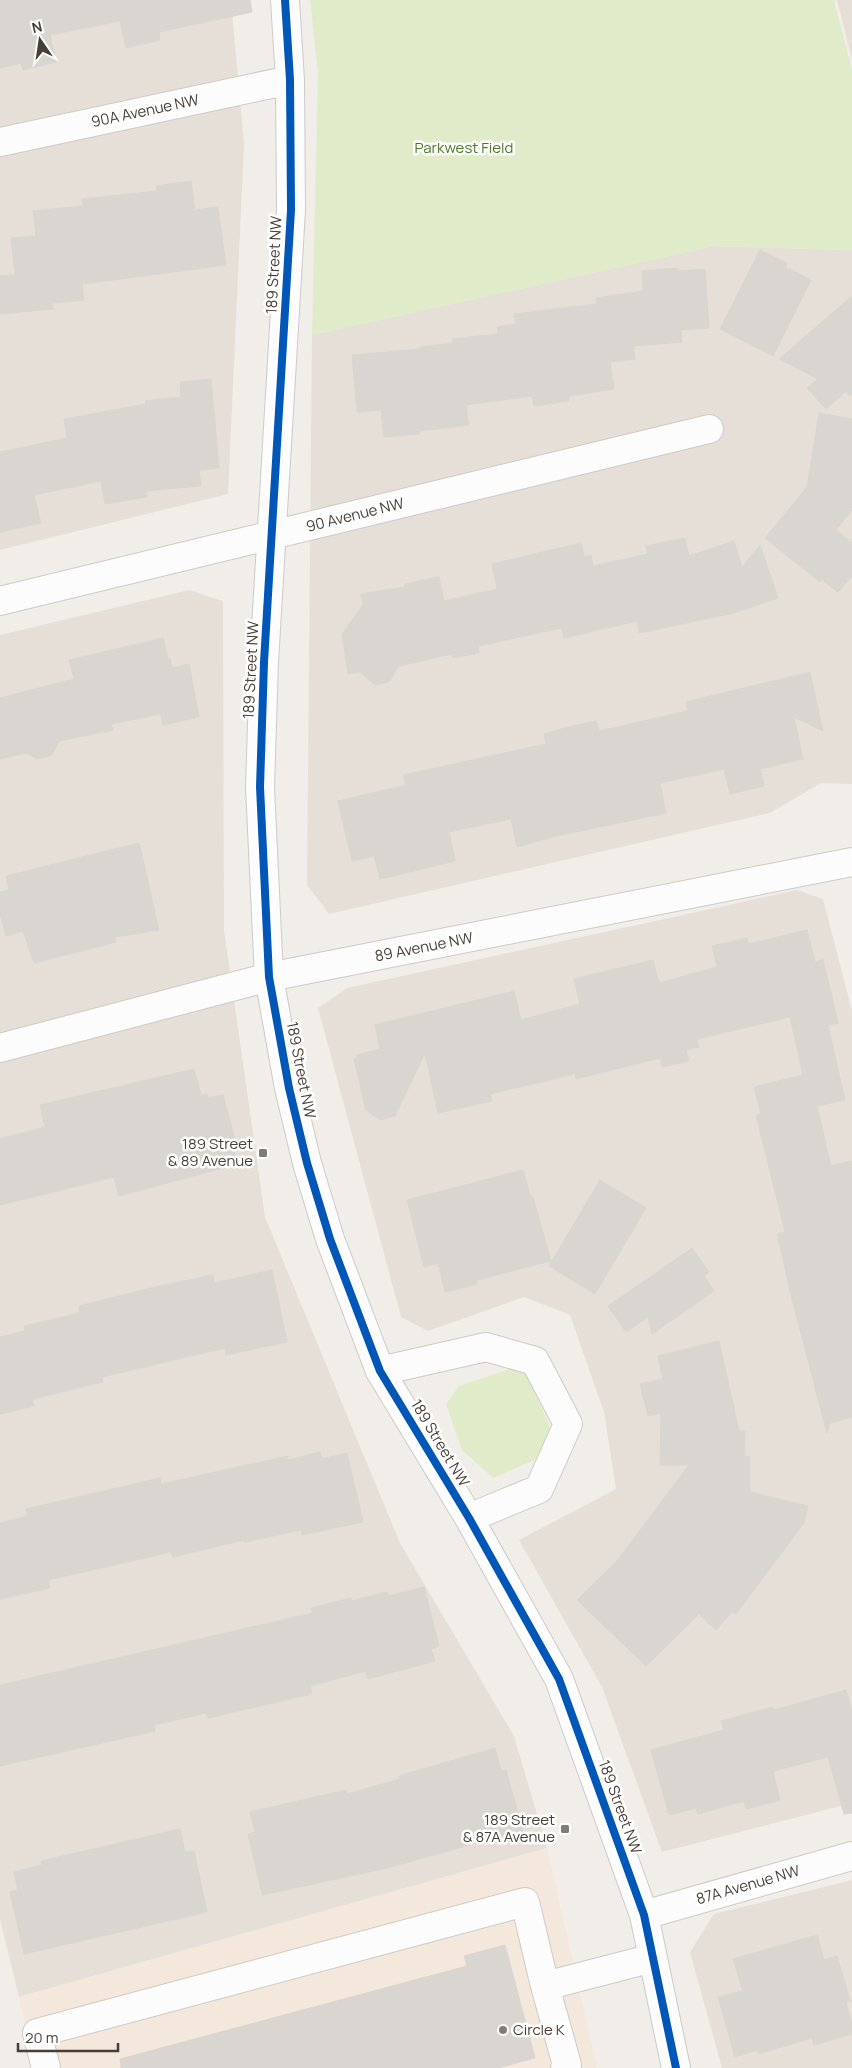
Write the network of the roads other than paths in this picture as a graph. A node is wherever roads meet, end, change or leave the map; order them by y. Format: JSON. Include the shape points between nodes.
{"nodes":[{"id":1,"x":285,"y":0,"type":"edge"},
{"id":2,"x":290,"y":80,"type":"junction"},
{"id":3,"x":0,"y":142,"type":"edge"},
{"id":4,"x":709,"y":429,"type":"dead end"},
{"id":5,"x":272,"y":535,"type":"junction"},
{"id":6,"x":0,"y":601,"type":"edge"},
{"id":7,"x":852,"y":862,"type":"edge"},
{"id":8,"x":269,"y":977,"type":"junction"},
{"id":9,"x":0,"y":1048,"type":"edge"},
{"id":10,"x":380,"y":1371,"type":"junction"},
{"id":11,"x":469,"y":1518,"type":"junction"},
{"id":12,"x":852,"y":1856,"type":"edge"},
{"id":13,"x":644,"y":1915,"type":"junction"},
{"id":14,"x":653,"y":1958,"type":"junction"},
{"id":15,"x":545,"y":1986,"type":"junction"},
{"id":16,"x":46,"y":2068,"type":"edge"},
{"id":17,"x":565,"y":2068,"type":"edge"},
{"id":18,"x":676,"y":2068,"type":"edge"}],
"edges":[{"from":1,"to":2,"type":"street","name":"189 Street NW"},
{"from":2,"to":3,"type":"street","name":"90A Avenue NW"},
{"from":2,"to":5,"type":"street","name":"189 Street NW","via":[[291,210]]},
{"from":4,"to":5,"type":"street","name":"90 Avenue NW"},
{"from":5,"to":6,"type":"street","name":"90 Avenue NW"},
{"from":5,"to":8,"type":"street","name":"189 Street NW","via":[[260,787]]},
{"from":7,"to":8,"type":"street","name":"89 Avenue NW"},
{"from":8,"to":9,"type":"street","name":"89 Avenue NW"},
{"from":8,"to":10,"type":"street","name":"189 Street NW","via":[[288,1088],[307,1163],[330,1239]]},
{"from":10,"to":11,"type":"street","name":"189 Street NW"},
{"from":10,"to":11,"type":"street","via":[[486,1347],[535,1361],[568,1424],[539,1489]]},
{"from":11,"to":13,"type":"street","name":"189 Street NW","via":[[559,1679]]},
{"from":12,"to":13,"type":"street","name":"87A Avenue NW"},
{"from":13,"to":14,"type":"street","name":"189 Street NW"},
{"from":14,"to":15,"type":"street"},
{"from":14,"to":18,"type":"street","name":"189 Street NW"},
{"from":15,"to":16,"type":"street","via":[[524,1902],[38,2033]]},
{"from":15,"to":17,"type":"street"}]}
